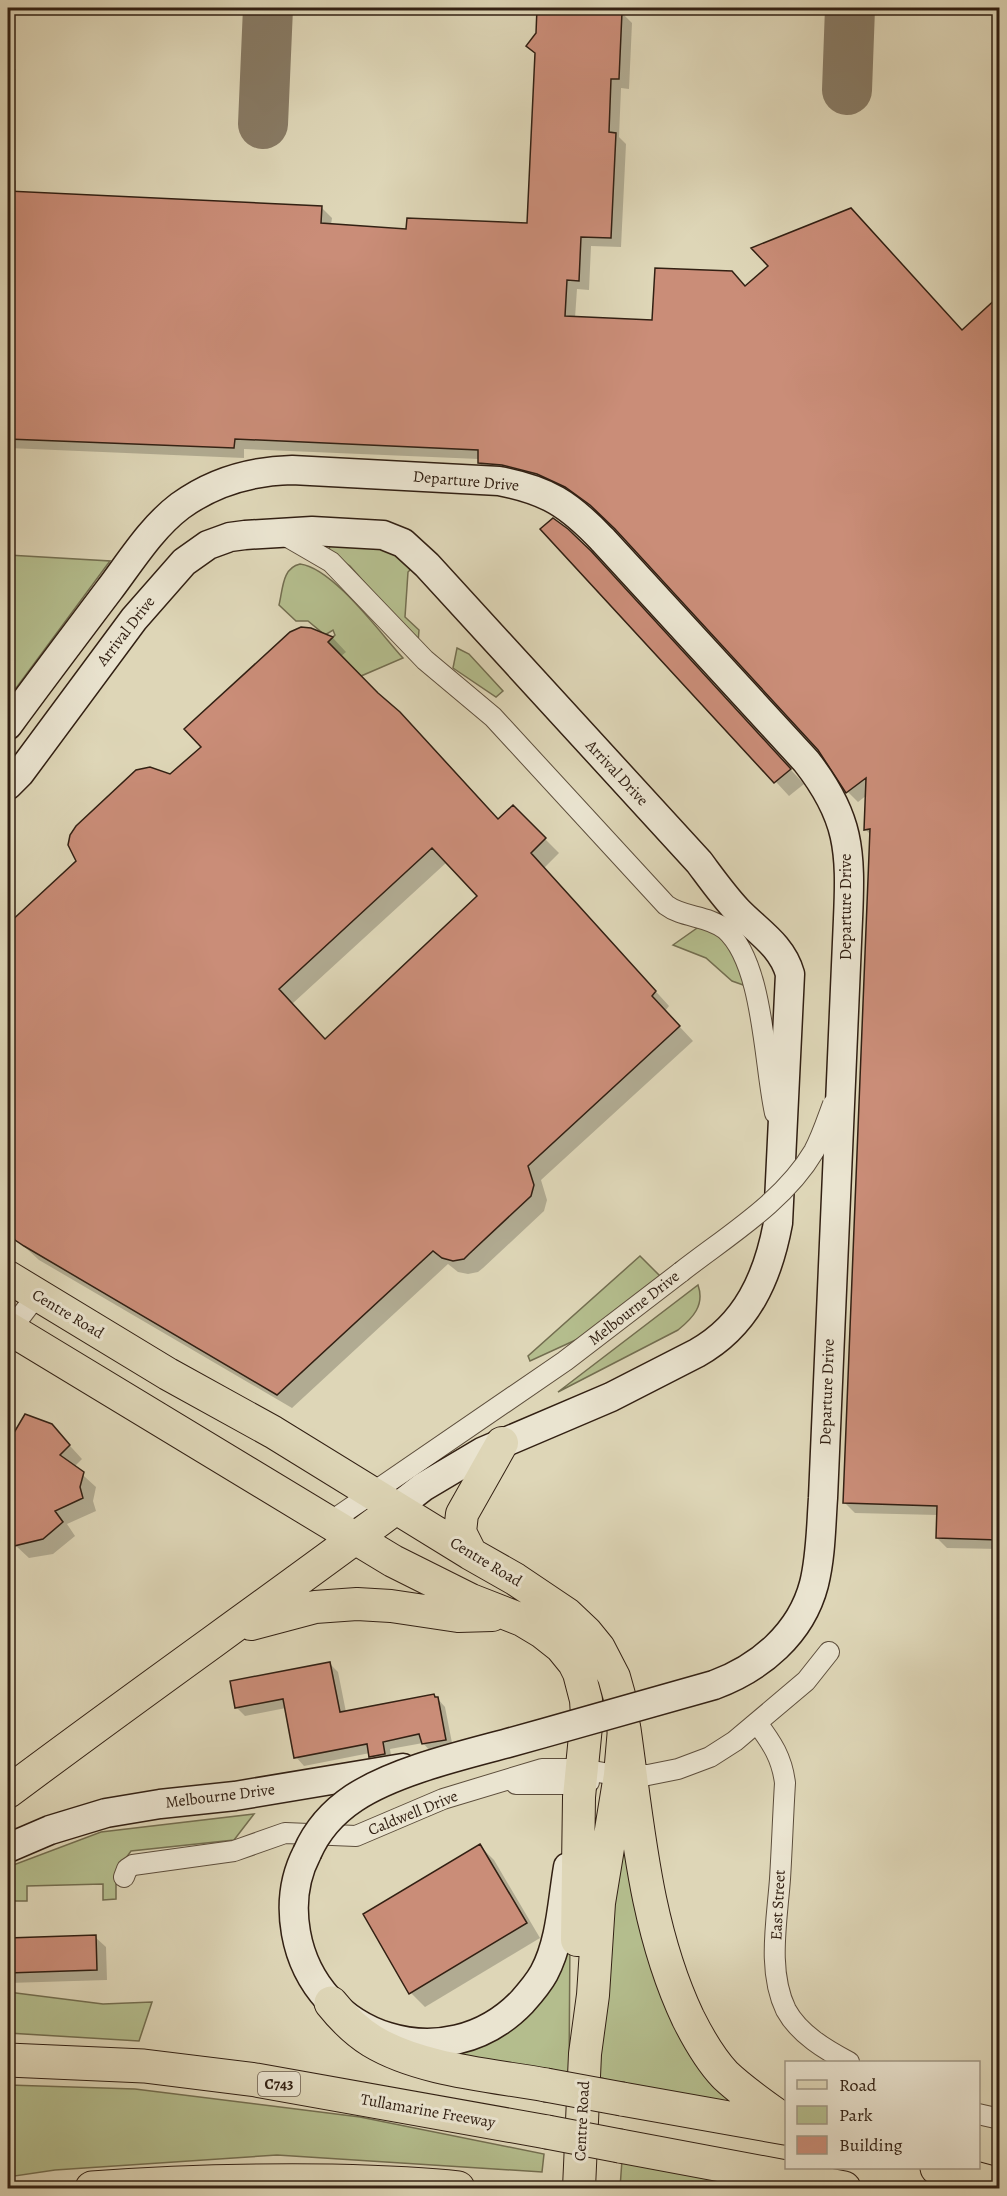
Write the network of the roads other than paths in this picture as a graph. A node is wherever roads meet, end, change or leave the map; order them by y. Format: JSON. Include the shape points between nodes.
{"nodes":[{"id":1,"x":281,"y":533,"type":"junction"},
{"id":2,"x":8,"y":725,"type":"edge"},
{"id":3,"x":8,"y":785,"type":"edge"},
{"id":4,"x":841,"y":1075,"type":"junction"},
{"id":5,"x":782,"y":1144,"type":"junction"},
{"id":6,"x":8,"y":1277,"type":"edge"},
{"id":7,"x":37,"y":1295,"type":"junction"},
{"id":8,"x":8,"y":1330,"type":"edge"},
{"id":9,"x":729,"y":1330,"type":"joint"},
{"id":10,"x":502,"y":1443,"type":"junction"},
{"id":11,"x":384,"y":1501,"type":"junction"},
{"id":12,"x":343,"y":1530,"type":"junction"},
{"id":13,"x":471,"y":1554,"type":"junction"},
{"id":14,"x":514,"y":1617,"type":"junction"},
{"id":15,"x":233,"y":1629,"type":"junction"},
{"id":16,"x":586,"y":1632,"type":"junction"},
{"id":17,"x":829,"y":1652,"type":"dead end"},
{"id":18,"x":757,"y":1724,"type":"junction"},
{"id":19,"x":624,"y":1729,"type":"joint"},
{"id":20,"x":438,"y":1762,"type":"junction"},
{"id":21,"x":622,"y":1775,"type":"junction"},
{"id":22,"x":581,"y":1783,"type":"junction"},
{"id":23,"x":8,"y":1792,"type":"edge"},
{"id":24,"x":8,"y":1848,"type":"edge"},
{"id":25,"x":124,"y":1877,"type":"dead end"},
{"id":26,"x":331,"y":2003,"type":"junction"},
{"id":27,"x":585,"y":2054,"type":"junction"},
{"id":28,"x":8,"y":2060,"type":"edge"},
{"id":29,"x":847,"y":2061,"type":"edge"},
{"id":30,"x":980,"y":2114,"type":"edge"},
{"id":31,"x":999,"y":2119,"type":"edge"},
{"id":32,"x":785,"y":2121,"type":"edge"},
{"id":33,"x":785,"y":2128,"type":"edge"},
{"id":34,"x":941,"y":2169,"type":"edge"},
{"id":35,"x":999,"y":2185,"type":"edge"},
{"id":36,"x":92,"y":2188,"type":"edge"},
{"id":37,"x":458,"y":2188,"type":"edge"},
{"id":38,"x":579,"y":2188,"type":"edge"},
{"id":39,"x":844,"y":2188,"type":"edge"}],
"edges":[{"from":1,"to":3,"type":"street","name":"Arrival Drive","via":[[230,537],[208,545],[184,562],[134,619]]},
{"from":1,"to":5,"type":"street","name":"Arrival Drive","via":[[331,562],[424,660],[493,717],[666,905],[715,923],[735,941],[755,993]]},
{"from":1,"to":5,"type":"street","name":"Arrival Drive","via":[[383,535],[411,549],[699,862],[733,906],[781,951],[790,974]]},
{"from":2,"to":4,"type":"street","name":"Departure Drive","bridge":true,"via":[[150,537],[179,507],[214,486],[250,474],[292,470],[499,481],[538,490],[564,504],[603,540],[806,761],[831,798],[844,831],[850,883]]},
{"from":4,"to":11,"type":"street","name":"Melbourne Drive","bridge":true,"via":[[820,1138],[798,1174],[769,1203]]},
{"from":4,"to":20,"type":"street","name":"Departure Drive","bridge":true,"via":[[819,1556],[814,1586],[798,1618],[772,1652],[728,1680]]},
{"from":5,"to":9,"type":"street","name":"Arrival Drive","via":[[773,1247],[748,1308]]},
{"from":6,"to":7,"type":"main road","name":"Centre Road"},
{"from":7,"to":8,"type":"street"},
{"from":7,"to":11,"type":"main road","name":"Centre Road"},
{"from":8,"to":12,"type":"main road","name":"Centre Road"},
{"from":9,"to":10,"type":"street","name":"Melbourne Drive","via":[[704,1350],[611,1397]]},
{"from":10,"to":11,"type":"street","name":"Melbourne Drive","via":[[423,1487]]},
{"from":10,"to":13,"type":"main road","via":[[462,1514],[460,1532]]},
{"from":11,"to":12,"type":"main road","name":"Melbourne Drive"},
{"from":11,"to":13,"type":"main road","name":"Centre Road"},
{"from":12,"to":14,"type":"main road","name":"Centre Road","via":[[423,1577]]},
{"from":12,"to":15,"type":"main road","name":"Melbourne Drive"},
{"from":13,"to":16,"type":"main road","name":"Centre Road","via":[[558,1607]]},
{"from":14,"to":15,"type":"main road","name":"Melbourne Drive","via":[[458,1616],[378,1605],[331,1605]]},
{"from":14,"to":16,"type":"main road"},
{"from":14,"to":22,"type":"main road","name":"Centre Road","via":[[561,1647],[579,1672],[586,1708]]},
{"from":15,"to":23,"type":"main road","name":"Melbourne Drive"},
{"from":16,"to":19,"type":"main road","name":"Centre Road","via":[[614,1677]]},
{"from":17,"to":18,"type":"street","name":"Caldwell Drive","via":[[806,1681]]},
{"from":18,"to":21,"type":"street","name":"Caldwell Drive","via":[[722,1750],[692,1765],[664,1773]]},
{"from":18,"to":29,"type":"street","name":"East Street","via":[[777,1752],[785,1783],[775,1953],[780,1993],[797,2026]]},
{"from":19,"to":21,"type":"highway"},
{"from":20,"to":24,"type":"street","name":"Melbourne Drive","bridge":true,"via":[[106,1813]]},
{"from":20,"to":26,"type":"street","bridge":true,"via":[[354,1798],[327,1821],[307,1853],[295,1885],[295,1928],[304,1963]]},
{"from":21,"to":22,"type":"street","name":"Caldwell Drive"},
{"from":21,"to":27,"type":"main road","name":"Centre Road","via":[[600,1894]]},
{"from":21,"to":32,"type":"highway","via":[[657,1935],[675,1991],[701,2043],[718,2066],[759,2104]]},
{"from":22,"to":25,"type":"street","name":"Caldwell Drive","via":[[495,1784],[443,1799],[356,1836],[285,1833],[234,1851],[136,1864],[127,1869]]},
{"from":22,"to":26,"type":"street","via":[[554,1950],[538,1984],[509,2015],[472,2036],[418,2043],[366,2028],[341,2014]]},
{"from":22,"to":27,"type":"main road","name":"Centre Road","via":[[578,1986]]},
{"from":26,"to":33,"type":"highway","bridge":true,"via":[[373,2042],[444,2067]]},
{"from":27,"to":38,"type":"main road","name":"Centre Road"},
{"from":28,"to":39,"type":"highway","name":"Tullamarine Freeway","number":"C743","bridge":true,"via":[[144,2066],[256,2080]]},
{"from":30,"to":31,"type":"street"},
{"from":34,"to":35,"type":"highway"},
{"from":36,"to":37,"type":"highway","via":[[256,2180]]}]}
